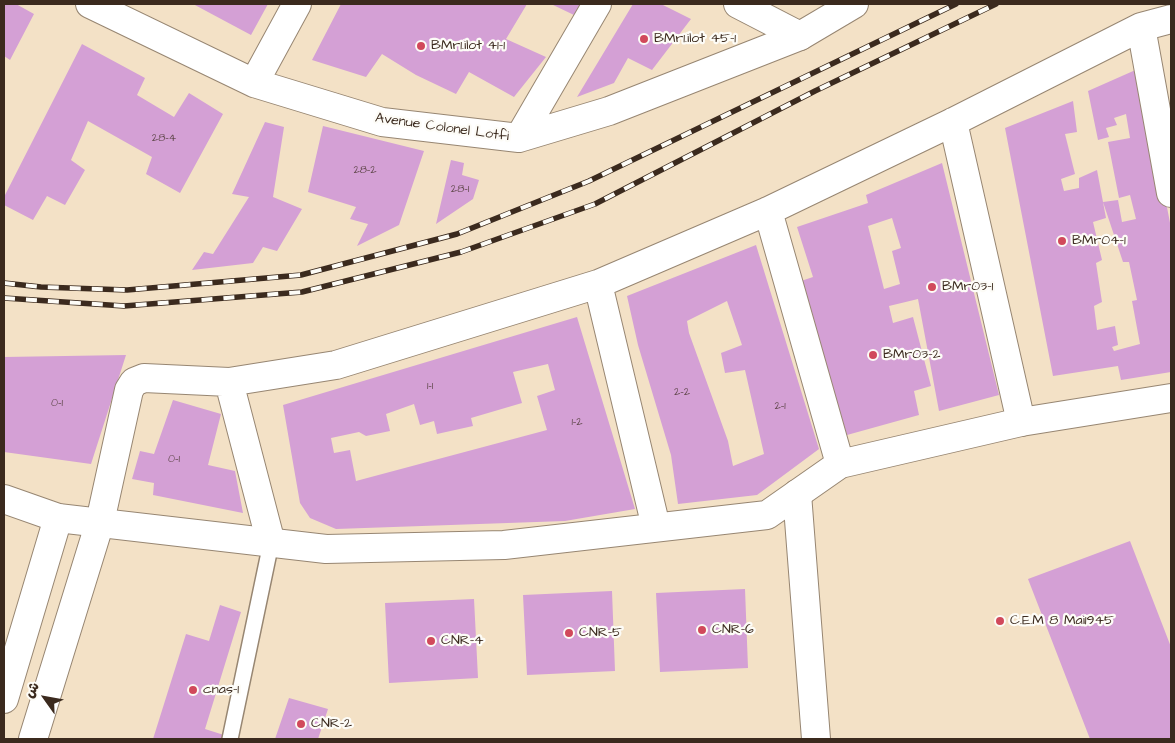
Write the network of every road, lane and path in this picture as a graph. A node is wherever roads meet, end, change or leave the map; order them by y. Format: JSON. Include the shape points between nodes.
{"nodes":[{"id":1,"x":90,"y":4,"type":"edge"},
{"id":2,"x":297,"y":4,"type":"edge"},
{"id":3,"x":598,"y":4,"type":"edge"},
{"id":4,"x":738,"y":4,"type":"edge"},
{"id":5,"x":854,"y":4,"type":"edge"},
{"id":6,"x":1171,"y":19,"type":"edge"},
{"id":7,"x":1141,"y":27,"type":"junction"},
{"id":8,"x":800,"y":36,"type":"junction"},
{"id":9,"x":254,"y":83,"type":"junction"},
{"id":10,"x":953,"y":122,"type":"junction"},
{"id":11,"x":519,"y":138,"type":"junction"},
{"id":12,"x":1171,"y":193,"type":"edge"},
{"id":13,"x":768,"y":210,"type":"junction"},
{"id":14,"x":598,"y":284,"type":"junction"},
{"id":15,"x":228,"y":382,"type":"junction"},
{"id":16,"x":1166,"y":402,"type":"edge"},
{"id":17,"x":1021,"y":422,"type":"junction"},
{"id":18,"x":840,"y":464,"type":"junction"},
{"id":19,"x":797,"y":494,"type":"junction"},
{"id":20,"x":4,"y":499,"type":"edge"},
{"id":21,"x":58,"y":518,"type":"junction"},
{"id":22,"x":100,"y":522,"type":"junction"},
{"id":23,"x":656,"y":527,"type":"junction"},
{"id":24,"x":271,"y":543,"type":"junction"},
{"id":25,"x":4,"y":699,"type":"edge"},
{"id":26,"x":33,"y":739,"type":"edge"},
{"id":27,"x":230,"y":739,"type":"edge"},
{"id":28,"x":816,"y":739,"type":"edge"}],
"edges":[{"from":1,"to":9,"type":"street","name":"Avenue Colonel Lotfi"},
{"from":2,"to":9,"type":"street"},
{"from":3,"to":11,"type":"street"},
{"from":4,"to":8,"type":"street"},
{"from":5,"to":8,"type":"street","name":"Avenue Colonel Lotfi"},
{"from":6,"to":7,"type":"street"},
{"from":7,"to":10,"type":"street"},
{"from":7,"to":12,"type":"street"},
{"from":8,"to":11,"type":"street","name":"Avenue Colonel Lotfi","via":[[609,111]]},
{"from":9,"to":11,"type":"street","name":"Avenue Colonel Lotfi","via":[[382,122]]},
{"from":10,"to":13,"type":"street"},
{"from":10,"to":17,"type":"street"},
{"from":13,"to":14,"type":"street"},
{"from":13,"to":18,"type":"street"},
{"from":14,"to":15,"type":"street","via":[[336,366]]},
{"from":14,"to":23,"type":"street"},
{"from":15,"to":22,"type":"street","via":[[144,378],[134,382],[128,390]]},
{"from":15,"to":24,"type":"street"},
{"from":16,"to":17,"type":"street"},
{"from":17,"to":18,"type":"street"},
{"from":18,"to":19,"type":"street"},
{"from":19,"to":23,"type":"street","via":[[767,515]]},
{"from":19,"to":28,"type":"street"},
{"from":20,"to":21,"type":"street"},
{"from":21,"to":22,"type":"street"},
{"from":21,"to":25,"type":"street"},
{"from":22,"to":24,"type":"street"},
{"from":22,"to":26,"type":"street"},
{"from":23,"to":24,"type":"street","via":[[504,545],[326,550]]},
{"from":24,"to":27,"type":"lane"}]}
